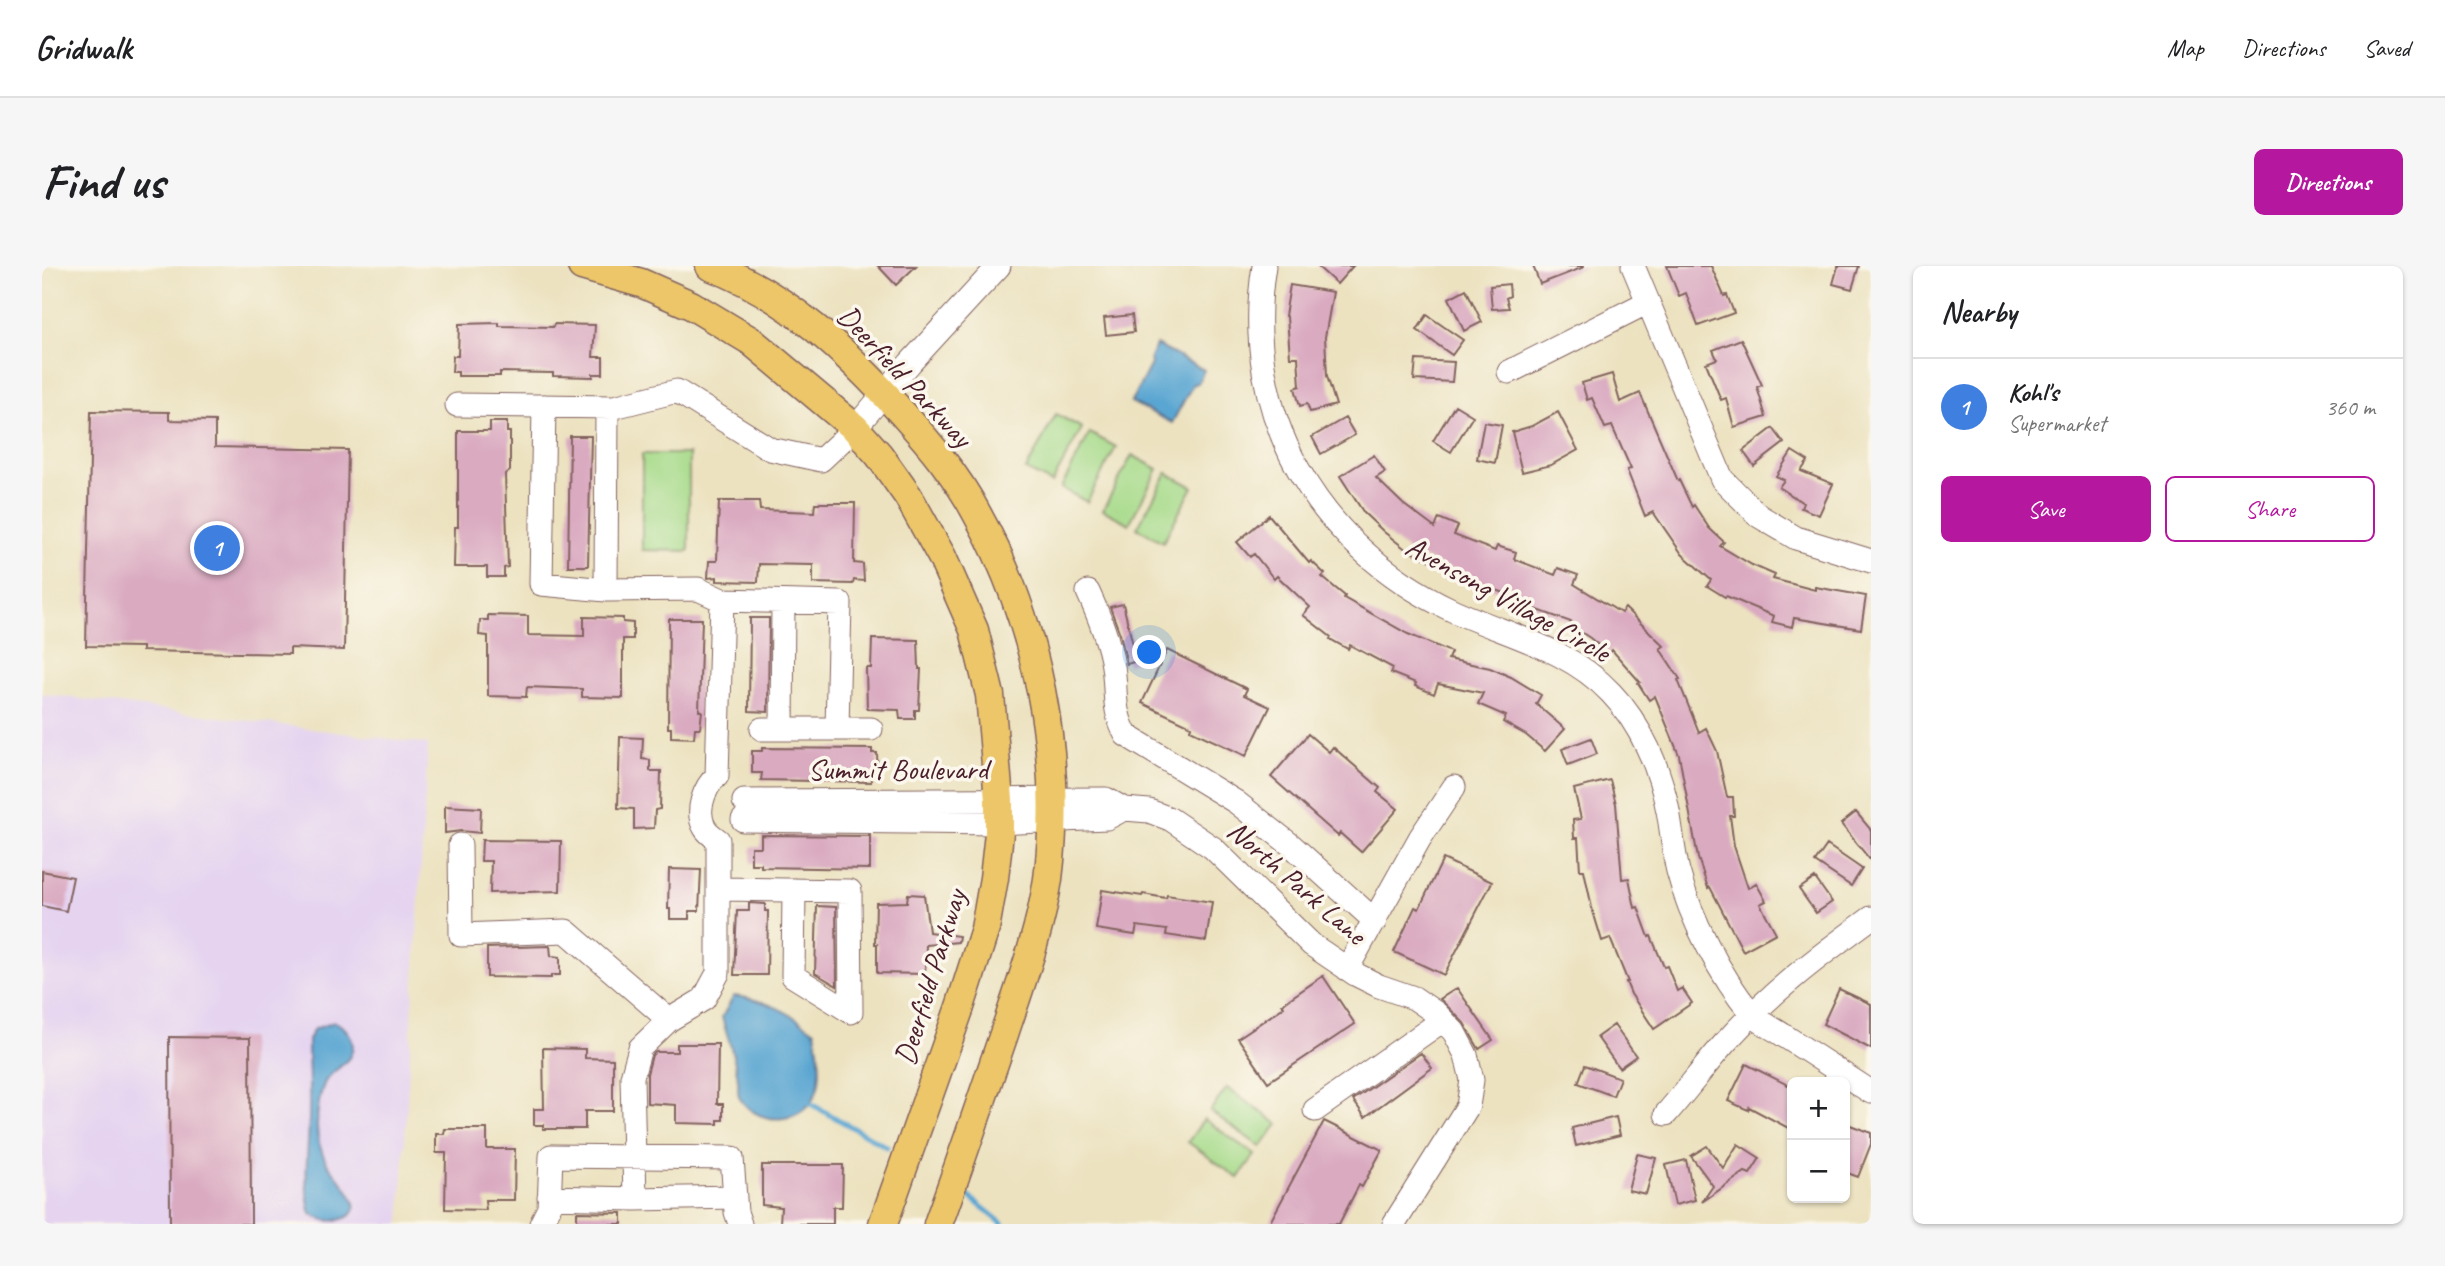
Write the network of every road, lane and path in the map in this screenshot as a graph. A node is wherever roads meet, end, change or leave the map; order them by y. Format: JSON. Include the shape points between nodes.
{"nodes":[{"id":1,"x":582,"y":266,"type":"edge"},
{"id":2,"x":710,"y":266,"type":"edge"},
{"id":3,"x":999,"y":266,"type":"edge"},
{"id":4,"x":1633,"y":266,"type":"edge"},
{"id":5,"x":1259,"y":269,"type":"edge"},
{"id":6,"x":1648,"y":302,"type":"junction"},
{"id":7,"x":1509,"y":372,"type":"dead end"},
{"id":8,"x":885,"y":393,"type":"junction"},
{"id":9,"x":457,"y":405,"type":"dead end"},
{"id":10,"x":544,"y":406,"type":"junction"},
{"id":11,"x":607,"y":407,"type":"junction"},
{"id":12,"x":855,"y":428,"type":"junction"},
{"id":13,"x":1871,"y":561,"type":"edge"},
{"id":14,"x":606,"y":590,"type":"junction"},
{"id":15,"x":1088,"y":593,"type":"dead end"},
{"id":16,"x":722,"y":600,"type":"junction"},
{"id":17,"x":783,"y":602,"type":"junction"},
{"id":18,"x":837,"y":728,"type":"junction"},
{"id":19,"x":871,"y":729,"type":"dead end"},
{"id":20,"x":716,"y":776,"type":"junction"},
{"id":21,"x":1454,"y":787,"type":"dead end"},
{"id":22,"x":1052,"y":810,"type":"junction"},
{"id":23,"x":743,"y":811,"type":"junction"},
{"id":24,"x":999,"y":811,"type":"junction"},
{"id":25,"x":718,"y":840,"type":"junction"},
{"id":26,"x":460,"y":845,"type":"dead end"},
{"id":27,"x":719,"y":888,"type":"junction"},
{"id":28,"x":794,"y":890,"type":"junction"},
{"id":29,"x":1871,"y":918,"type":"edge"},
{"id":30,"x":1375,"y":921,"type":"junction"},
{"id":31,"x":1347,"y":969,"type":"junction"},
{"id":32,"x":1752,"y":1015,"type":"junction"},
{"id":33,"x":669,"y":1020,"type":"junction"},
{"id":34,"x":1443,"y":1020,"type":"junction"},
{"id":35,"x":1871,"y":1092,"type":"edge"},
{"id":36,"x":1315,"y":1110,"type":"dead end"},
{"id":37,"x":1666,"y":1114,"type":"dead end"},
{"id":38,"x":634,"y":1157,"type":"junction"},
{"id":39,"x":549,"y":1197,"type":"junction"},
{"id":40,"x":735,"y":1197,"type":"junction"},
{"id":41,"x":635,"y":1199,"type":"junction"},
{"id":42,"x":541,"y":1224,"type":"edge"},
{"id":43,"x":740,"y":1224,"type":"edge"},
{"id":44,"x":883,"y":1224,"type":"edge"},
{"id":45,"x":938,"y":1224,"type":"edge"},
{"id":46,"x":1394,"y":1224,"type":"edge"}],
"edges":[{"from":1,"to":12,"type":"main road","name":"Deerfield Parkway","via":[[641,283],[691,305],[751,341]]},
{"from":2,"to":8,"type":"main road","name":"Deerfield Parkway","via":[[806,318]]},
{"from":3,"to":8,"type":"street"},
{"from":4,"to":6,"type":"street"},
{"from":5,"to":32,"type":"street","name":"Avensong Village Circle","via":[[1262,356],[1269,394],[1286,444],[1309,490],[1353,541],[1403,582],[1448,608],[1546,648],[1611,692],[1653,762],[1678,870],[1695,919]]},
{"from":6,"to":7,"type":"street"},
{"from":6,"to":13,"type":"street","via":[[1722,479],[1759,516],[1796,538]]},
{"from":8,"to":12,"type":"street"},
{"from":8,"to":22,"type":"main road","name":"Deerfield Parkway","via":[[933,446],[976,511],[1010,581],[1031,646],[1046,725]]},
{"from":9,"to":10,"type":"street"},
{"from":10,"to":11,"type":"street"},
{"from":10,"to":14,"type":"street","via":[[541,584]]},
{"from":11,"to":12,"type":"street","via":[[677,391],[770,449],[821,460]]},
{"from":11,"to":14,"type":"street"},
{"from":12,"to":24,"type":"main road","name":"Deerfield Parkway","via":[[908,496],[942,556],[974,630],[990,695]]},
{"from":14,"to":16,"type":"street","via":[[698,589]]},
{"from":15,"to":30,"type":"street","via":[[1107,641],[1116,718],[1126,735],[1236,802]]},
{"from":16,"to":17,"type":"street"},
{"from":16,"to":20,"type":"street"},
{"from":17,"to":18,"type":"street","via":[[840,603]]},
{"from":17,"to":18,"type":"street","via":[[772,729]]},
{"from":18,"to":19,"type":"street"},
{"from":20,"to":23,"type":"street","via":[[737,789]]},
{"from":20,"to":25,"type":"street","via":[[703,795],[702,816],[705,828]]},
{"from":21,"to":30,"type":"street"},
{"from":22,"to":24,"type":"street","name":"Summit Boulevard"},
{"from":22,"to":31,"type":"street","name":"North Park Lane","via":[[1107,818],[1124,809],[1150,811],[1170,819],[1213,848],[1312,945]]},
{"from":22,"to":45,"type":"main road","name":"Deerfield Parkway","via":[[1047,880],[1031,953]]},
{"from":23,"to":24,"type":"street","name":"Summit Boulevard"},
{"from":23,"to":25,"type":"street","via":[[738,829]]},
{"from":24,"to":44,"type":"main road","name":"Deerfield Parkway","via":[[985,929]]},
{"from":25,"to":27,"type":"street"},
{"from":26,"to":33,"type":"street","via":[[461,935],[566,931]]},
{"from":27,"to":28,"type":"street"},
{"from":27,"to":33,"type":"street","via":[[718,974],[705,999]]},
{"from":28,"to":28,"type":"street","via":[[850,891],[851,1012],[793,976]]},
{"from":29,"to":32,"type":"street"},
{"from":30,"to":31,"type":"street"},
{"from":31,"to":34,"type":"street","name":"North Park Lane","via":[[1414,998]]},
{"from":32,"to":35,"type":"street","name":"Avensong Village Circle"},
{"from":32,"to":37,"type":"street"},
{"from":33,"to":38,"type":"street","via":[[640,1048],[632,1077]]},
{"from":34,"to":36,"type":"street"},
{"from":34,"to":46,"type":"street","name":"North Park Lane","via":[[1466,1055],[1472,1080],[1468,1106]]},
{"from":38,"to":39,"type":"street","via":[[551,1156]]},
{"from":38,"to":40,"type":"street","via":[[732,1158]]},
{"from":38,"to":41,"type":"street"},
{"from":39,"to":41,"type":"street"},
{"from":39,"to":42,"type":"street"},
{"from":40,"to":41,"type":"street"},
{"from":40,"to":43,"type":"street"}]}
